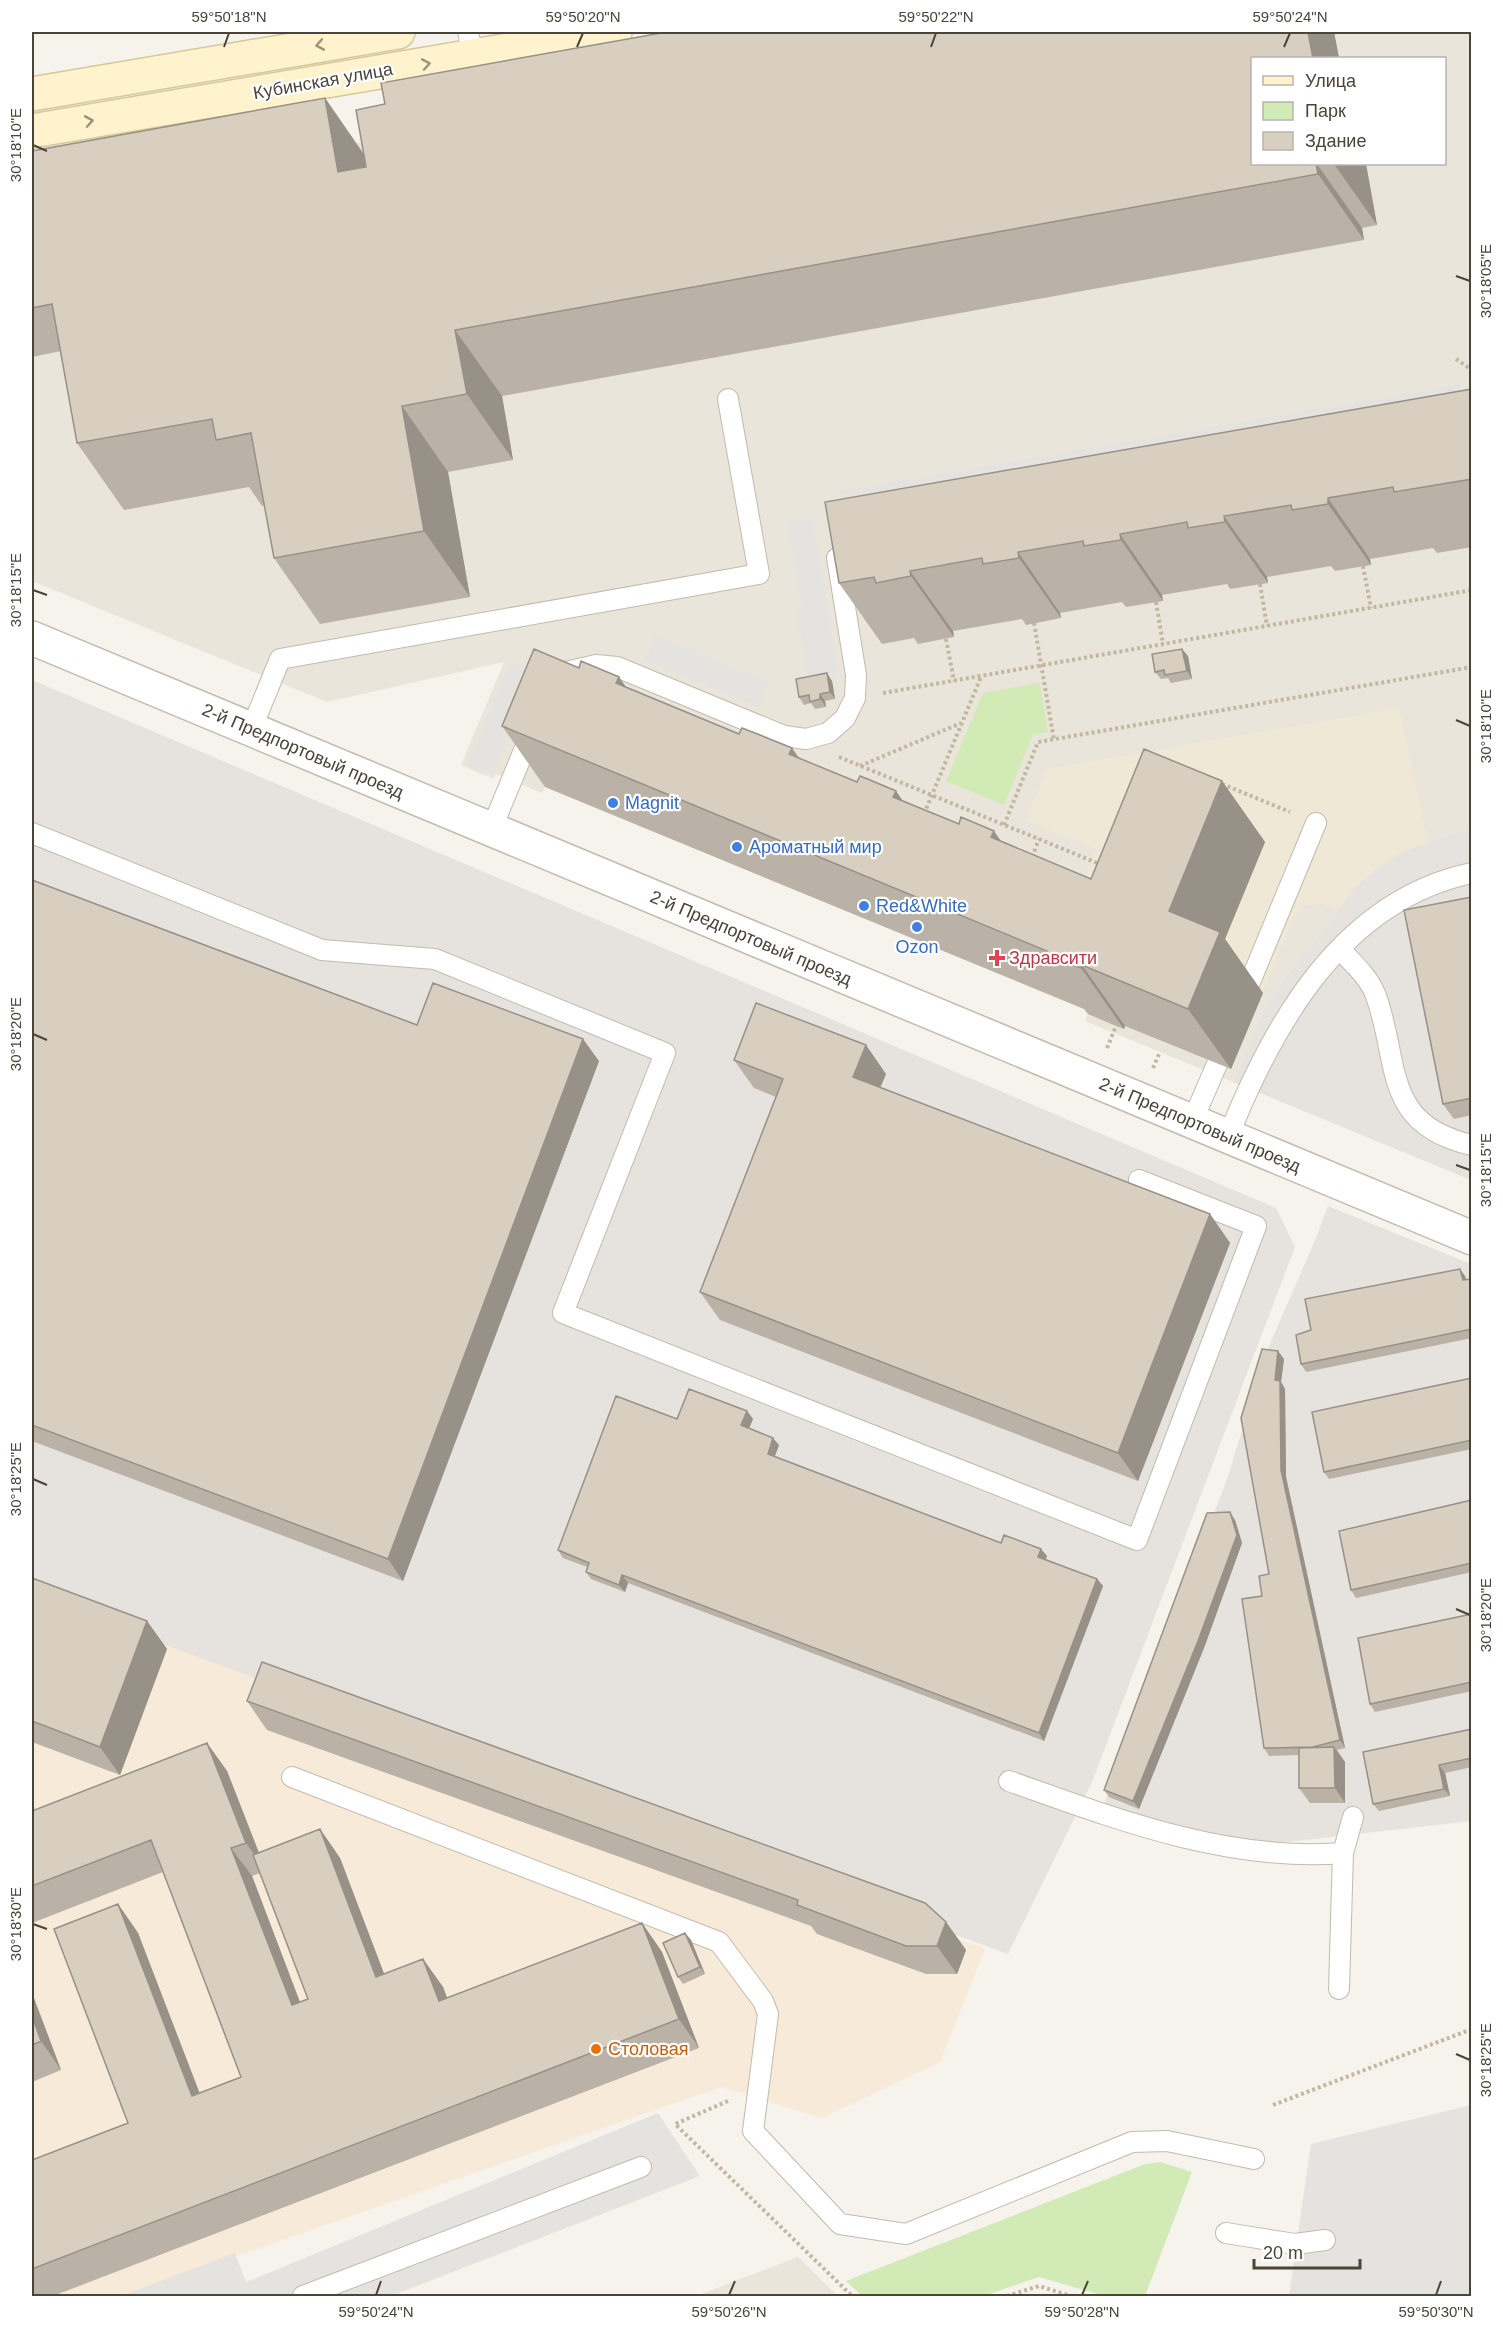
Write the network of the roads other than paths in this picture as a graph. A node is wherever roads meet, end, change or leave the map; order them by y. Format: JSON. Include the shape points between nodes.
{"nodes":[{"id":1,"x":398,"y":32,"type":"edge"},
{"id":2,"x":615,"y":32,"type":"edge"},
{"id":3,"x":471,"y":44,"type":"edge"},
{"id":4,"x":32,"y":93,"type":"edge"},
{"id":5,"x":32,"y":131,"type":"edge"},
{"id":6,"x":728,"y":399,"type":"dead end"},
{"id":7,"x":844,"y":536,"type":"edge"},
{"id":8,"x":32,"y":638,"type":"edge"},
{"id":9,"x":550,"y":686,"type":"edge"},
{"id":10,"x":537,"y":717,"type":"edge"},
{"id":11,"x":251,"y":730,"type":"junction"},
{"id":12,"x":1316,"y":823,"type":"road end"},
{"id":13,"x":491,"y":830,"type":"junction"},
{"id":14,"x":32,"y":833,"type":"edge"},
{"id":15,"x":1472,"y":873,"type":"edge"},
{"id":16,"x":1339,"y":949,"type":"junction"},
{"id":17,"x":1248,"y":987,"type":"dead end"},
{"id":18,"x":1216,"y":1064,"type":"dead end"},
{"id":19,"x":1192,"y":1122,"type":"junction"},
{"id":20,"x":1228,"y":1137,"type":"junction"},
{"id":21,"x":1472,"y":1145,"type":"edge"},
{"id":22,"x":1139,"y":1180,"type":"dead end"},
{"id":23,"x":1472,"y":1238,"type":"edge"},
{"id":24,"x":292,"y":1777,"type":"dead end"},
{"id":25,"x":1009,"y":1781,"type":"dead end"},
{"id":26,"x":1353,"y":1818,"type":"dead end"},
{"id":27,"x":1343,"y":1853,"type":"junction"},
{"id":28,"x":1339,"y":1989,"type":"dead end"},
{"id":29,"x":1254,"y":2159,"type":"dead end"},
{"id":30,"x":641,"y":2167,"type":"dead end"},
{"id":31,"x":1226,"y":2233,"type":"dead end"},
{"id":32,"x":1325,"y":2240,"type":"dead end"},
{"id":33,"x":303,"y":2296,"type":"edge"}],
"edges":[{"from":1,"to":4,"type":"main road","name":"Кубинская улица","one_way":true},
{"from":2,"to":3,"type":"main road","name":"Кубинская улица"},
{"from":5,"to":3,"type":"main road","name":"Кубинская улица","one_way":true},
{"from":6,"to":11,"type":"lane","via":[[759,574],[279,660]]},
{"from":7,"to":9,"type":"lane","via":[[837,564],[856,675],[855,698],[845,718],[828,733],[806,739],[784,736],[617,667],[596,664],[568,671]]},
{"from":8,"to":11,"type":"street","name":"2-й Предпортовый проезд"},
{"from":10,"to":13,"type":"lane"},
{"from":11,"to":13,"type":"street","name":"2-й Предпортовый проезд"},
{"from":12,"to":17,"type":"lane"},
{"from":13,"to":19,"type":"street","name":"2-й Предпортовый проезд"},
{"from":14,"to":22,"type":"lane","via":[[322,950],[435,959],[664,1053],[563,1313],[1137,1540],[1256,1226]]},
{"from":15,"to":16,"type":"lane","via":[[1403,899],[1359,928]]},
{"from":16,"to":20,"type":"lane","via":[[1318,970],[1285,1017]]},
{"from":16,"to":21,"type":"lane","via":[[1359,968],[1375,994],[1395,1080],[1406,1104],[1424,1124],[1450,1140]]},
{"from":18,"to":19,"type":"lane"},
{"from":19,"to":20,"type":"street","name":"2-й Предпортовый проезд"},
{"from":20,"to":23,"type":"street","name":"2-й Предпортовый проезд"},
{"from":24,"to":29,"type":"lane","via":[[719,1942],[763,2001],[768,2014],[753,2131],[840,2224],[906,2234],[1132,2142],[1167,2141]]},
{"from":25,"to":27,"type":"lane","via":[[1145,1829],[1210,1844],[1266,1852]]},
{"from":26,"to":27,"type":"lane"},
{"from":27,"to":28,"type":"lane"},
{"from":30,"to":33,"type":"lane"},
{"from":31,"to":32,"type":"lane","via":[[1295,2244]]}]}
